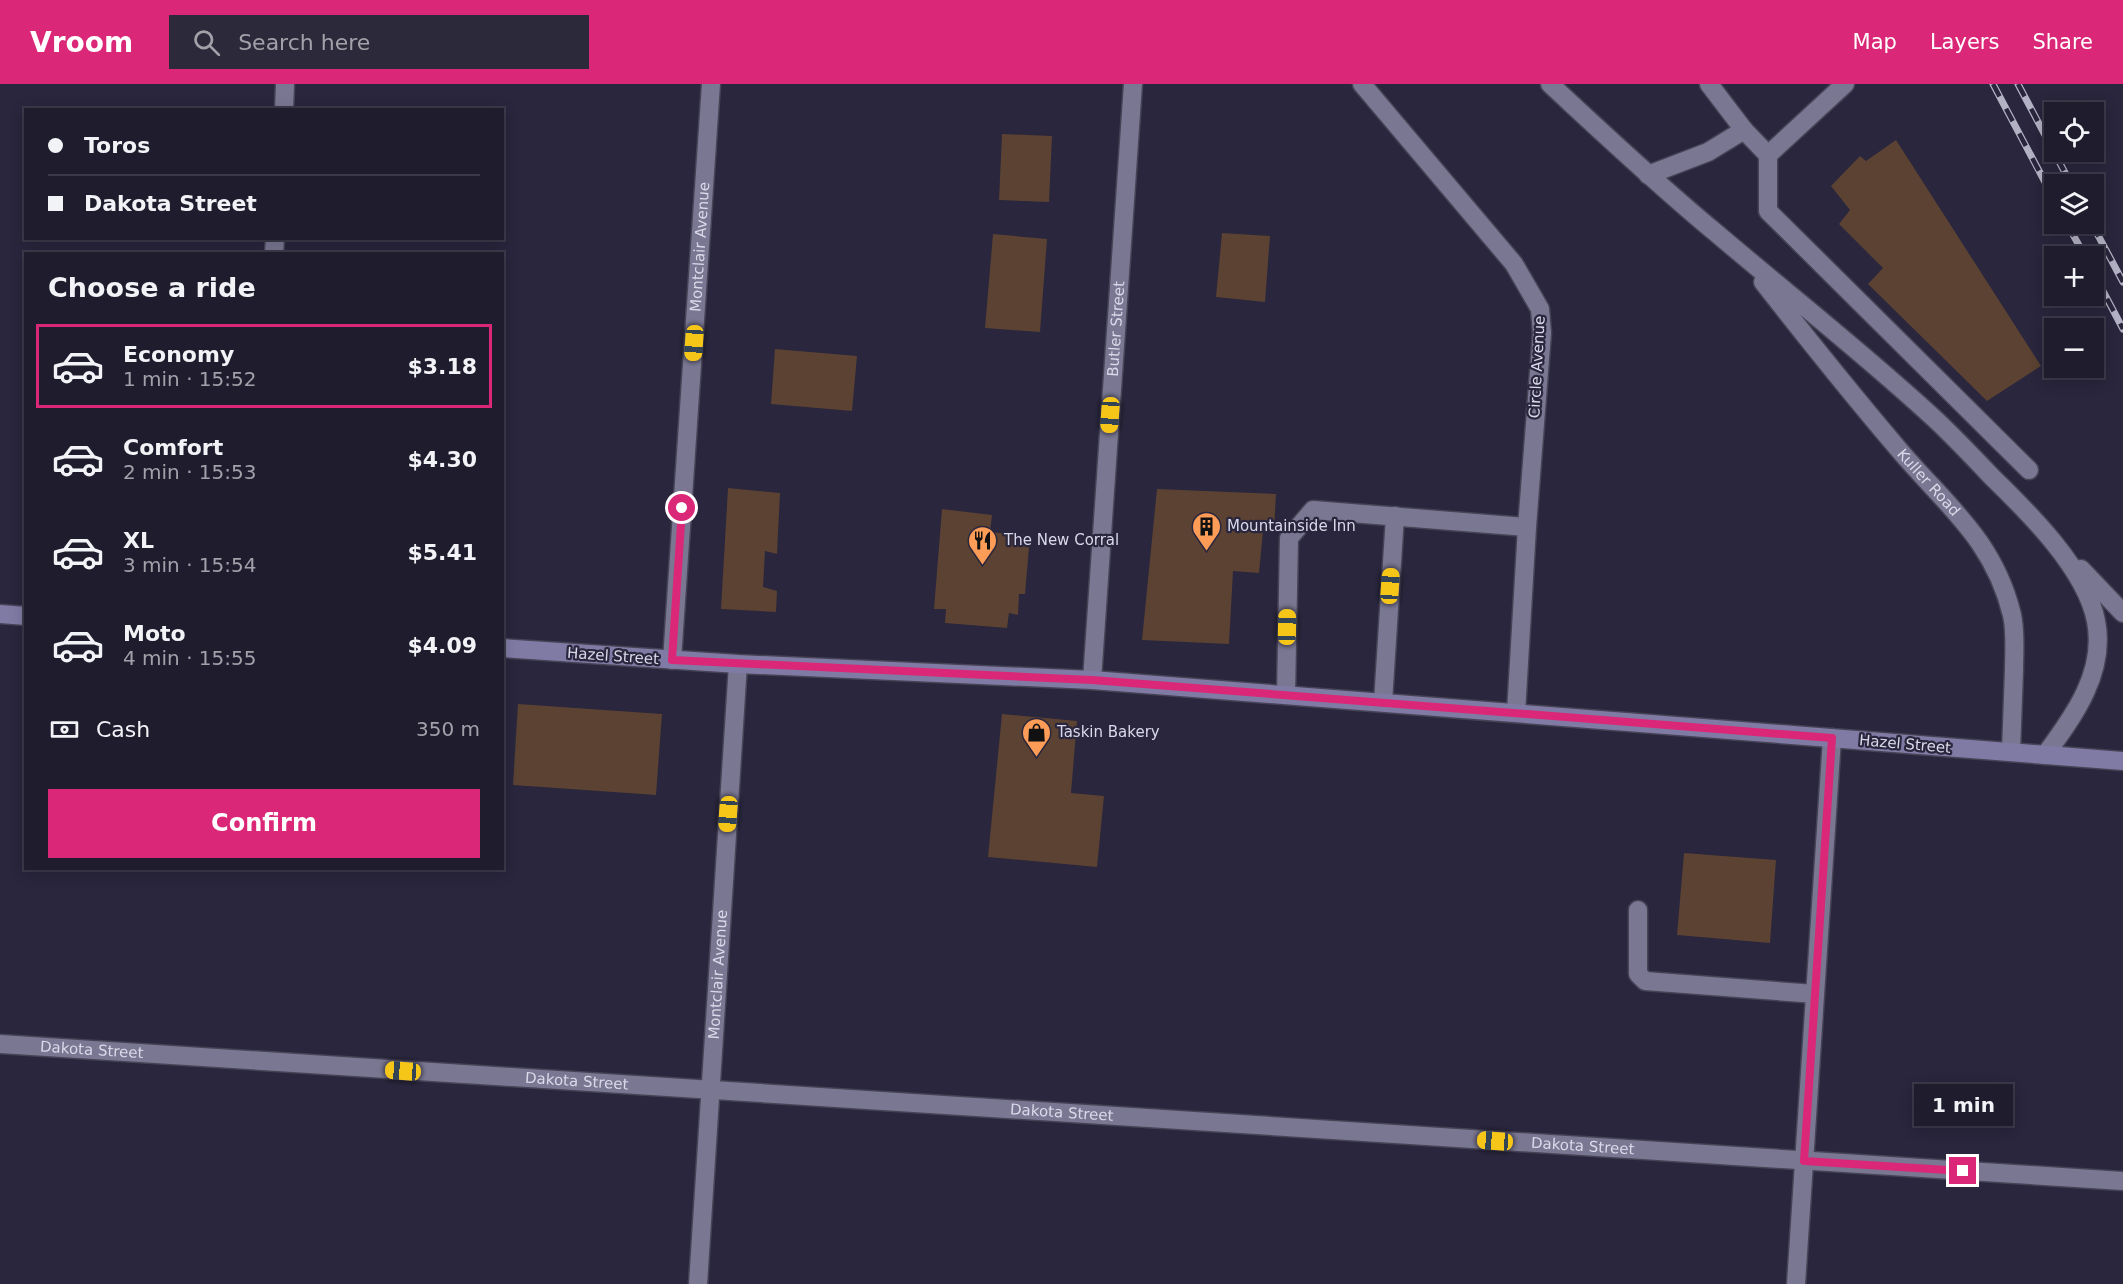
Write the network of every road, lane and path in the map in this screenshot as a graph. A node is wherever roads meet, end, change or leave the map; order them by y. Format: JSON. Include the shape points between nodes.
{"nodes":[{"id":1,"x":285,"y":84,"type":"edge"},
{"id":2,"x":711,"y":84,"type":"edge"},
{"id":3,"x":1133,"y":84,"type":"edge"},
{"id":4,"x":1362,"y":84,"type":"edge"},
{"id":5,"x":1550,"y":84,"type":"edge"},
{"id":6,"x":1709,"y":84,"type":"edge"},
{"id":7,"x":1845,"y":84,"type":"edge"},
{"id":8,"x":284,"y":108,"type":"edge"},
{"id":9,"x":1744,"y":130,"type":"junction"},
{"id":10,"x":1768,"y":155,"type":"junction"},
{"id":11,"x":1648,"y":175,"type":"junction"},
{"id":12,"x":1739,"y":253,"type":"junction"},
{"id":13,"x":2029,"y":470,"type":"dead end"},
{"id":14,"x":2025,"y":510,"type":"junction"},
{"id":15,"x":1395,"y":516,"type":"junction"},
{"id":16,"x":1527,"y":527,"type":"junction"},
{"id":17,"x":2123,"y":613,"type":"edge"},
{"id":18,"x":0,"y":614,"type":"edge"},
{"id":19,"x":24,"y":616,"type":"edge"},
{"id":20,"x":504,"y":648,"type":"edge"},
{"id":21,"x":672,"y":660,"type":"junction"},
{"id":22,"x":738,"y":664,"type":"junction"},
{"id":23,"x":1092,"y":680,"type":"junction"},
{"id":24,"x":1286,"y":695,"type":"junction"},
{"id":25,"x":1383,"y":702,"type":"junction"},
{"id":26,"x":1516,"y":713,"type":"junction"},
{"id":27,"x":1832,"y":738,"type":"junction"},
{"id":28,"x":2011,"y":752,"type":"junction"},
{"id":29,"x":2045,"y":754,"type":"junction"},
{"id":30,"x":2123,"y":761,"type":"edge"},
{"id":31,"x":1638,"y":910,"type":"dead end"},
{"id":32,"x":1815,"y":993,"type":"junction"},
{"id":33,"x":0,"y":1044,"type":"edge"},
{"id":34,"x":711,"y":1091,"type":"junction"},
{"id":35,"x":1804,"y":1161,"type":"junction"},
{"id":36,"x":2123,"y":1181,"type":"edge"},
{"id":37,"x":698,"y":1284,"type":"edge"},
{"id":38,"x":1796,"y":1284,"type":"edge"}],
"edges":[{"from":1,"to":8,"type":"street"},
{"from":2,"to":21,"type":"street","name":"Montclair Avenue"},
{"from":3,"to":23,"type":"street","name":"Butler Street"},
{"from":4,"to":16,"type":"street","name":"Circle Avenue","via":[[1514,264],[1540,309],[1542,333]]},
{"from":5,"to":11,"type":"street","name":"Kuller Road"},
{"from":6,"to":9,"type":"street"},
{"from":7,"to":10,"type":"street"},
{"from":9,"to":10,"type":"street"},
{"from":9,"to":11,"type":"street","via":[[1708,152]]},
{"from":10,"to":13,"type":"street","via":[[1768,211]]},
{"from":11,"to":12,"type":"street","name":"Kuller Road"},
{"from":12,"to":14,"type":"street","name":"Kuller Road","via":[[1938,422]]},
{"from":12,"to":28,"type":"street","name":"Kuller Road","via":[[1902,455],[1971,528],[1989,555],[2013,618]]},
{"from":14,"to":17,"type":"street","name":"Kuller Road"},
{"from":14,"to":29,"type":"street","name":"Kuller Road","via":[[2066,558],[2086,591],[2097,621],[2098,655],[2088,689]]},
{"from":15,"to":16,"type":"street"},
{"from":15,"to":24,"type":"street","via":[[1313,510],[1289,537]]},
{"from":15,"to":25,"type":"street"},
{"from":16,"to":26,"type":"street","name":"Circle Avenue"},
{"from":18,"to":19,"type":"street"},
{"from":20,"to":21,"type":"street","name":"Hazel Street"},
{"from":21,"to":22,"type":"street","name":"Hazel Street"},
{"from":22,"to":23,"type":"street","name":"Hazel Street"},
{"from":22,"to":34,"type":"street","name":"Montclair Avenue"},
{"from":23,"to":24,"type":"street","name":"Hazel Street"},
{"from":24,"to":25,"type":"street","name":"Hazel Street"},
{"from":25,"to":26,"type":"street","name":"Hazel Street"},
{"from":26,"to":27,"type":"street","name":"Hazel Street"},
{"from":27,"to":28,"type":"street","name":"Hazel Street"},
{"from":27,"to":32,"type":"street"},
{"from":28,"to":29,"type":"street","name":"Hazel Street"},
{"from":29,"to":30,"type":"street","name":"Hazel Street"},
{"from":31,"to":32,"type":"street","via":[[1637,965],[1638,974],[1645,981]]},
{"from":32,"to":35,"type":"street"},
{"from":33,"to":34,"type":"street","name":"Dakota Street"},
{"from":34,"to":35,"type":"street","name":"Dakota Street"},
{"from":34,"to":37,"type":"street","name":"Montclair Avenue"},
{"from":35,"to":36,"type":"street","name":"Dakota Street"},
{"from":35,"to":38,"type":"street"}]}
